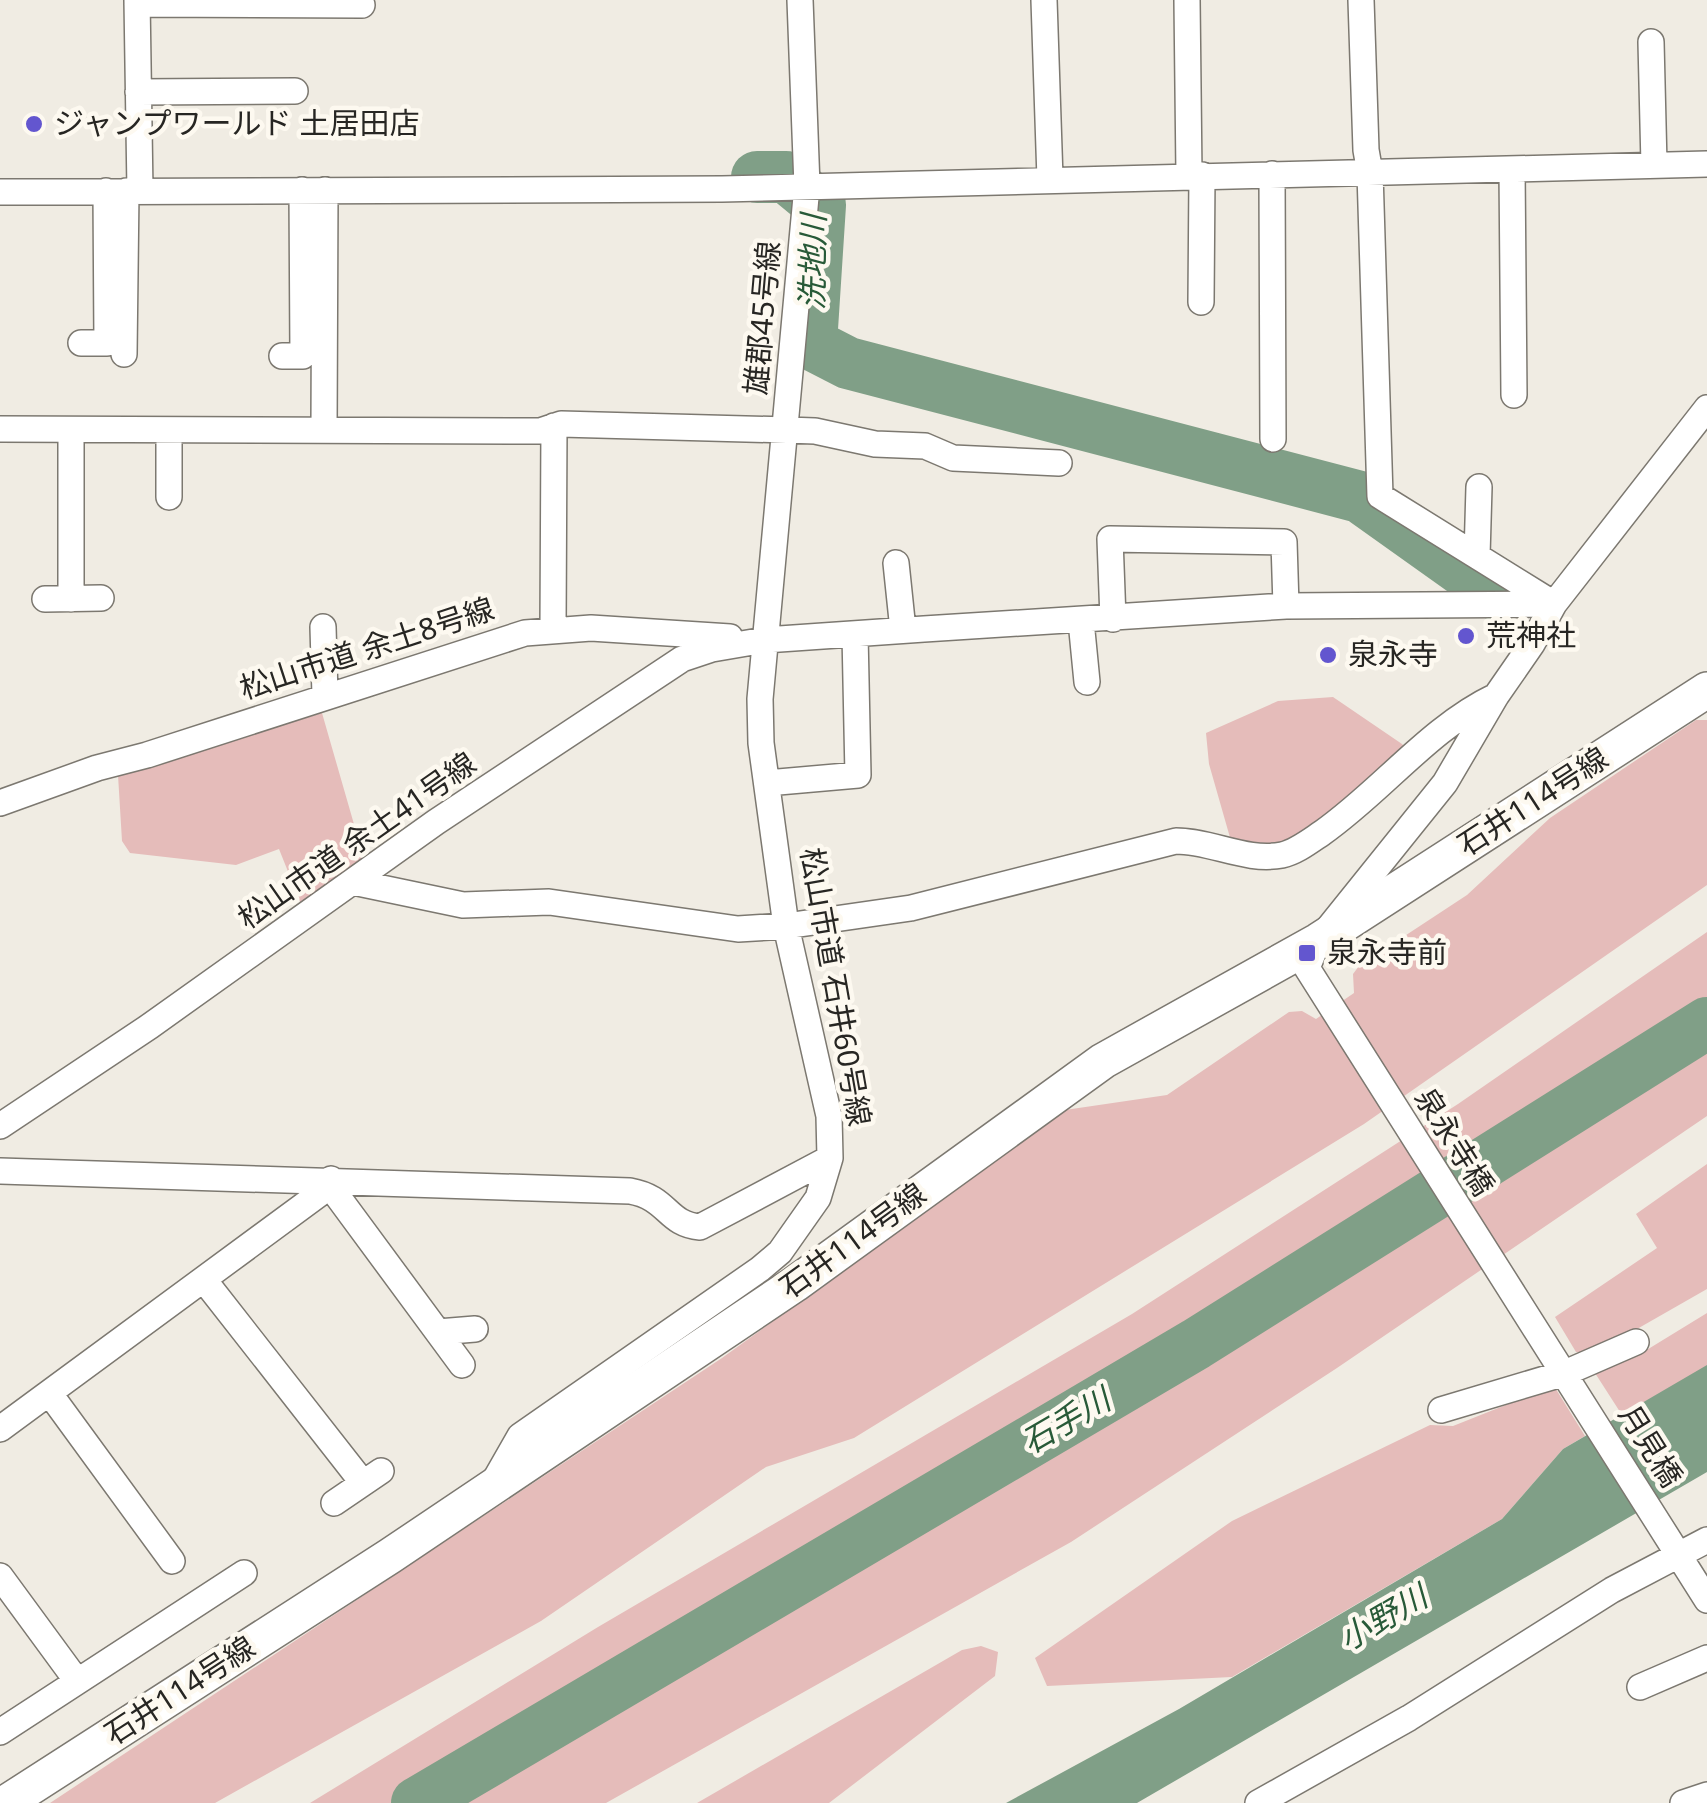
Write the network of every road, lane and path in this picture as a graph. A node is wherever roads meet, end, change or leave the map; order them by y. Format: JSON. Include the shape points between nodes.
{"nodes":[{"id":1,"x":1044,"y":0,"type":"edge"},
{"id":2,"x":1187,"y":0,"type":"edge"},
{"id":3,"x":1361,"y":0,"type":"edge"},
{"id":4,"x":801,"y":1,"type":"edge"},
{"id":5,"x":137,"y":2,"type":"edge"},
{"id":6,"x":362,"y":5,"type":"dead end"},
{"id":7,"x":1651,"y":42,"type":"dead end"},
{"id":8,"x":294,"y":91,"type":"dead end"},
{"id":9,"x":138,"y":92,"type":"junction"},
{"id":10,"x":1707,"y":164,"type":"edge"},
{"id":11,"x":1654,"y":165,"type":"junction"},
{"id":12,"x":1512,"y":169,"type":"junction"},
{"id":13,"x":1370,"y":172,"type":"junction"},
{"id":14,"x":1196,"y":174,"type":"junction"},
{"id":15,"x":1272,"y":174,"type":"junction"},
{"id":16,"x":1050,"y":179,"type":"junction"},
{"id":17,"x":807,"y":186,"type":"junction"},
{"id":18,"x":314,"y":190,"type":"junction"},
{"id":19,"x":124,"y":191,"type":"junction"},
{"id":20,"x":0,"y":192,"type":"edge"},
{"id":21,"x":1202,"y":302,"type":"dead end"},
{"id":22,"x":81,"y":343,"type":"dead end"},
{"id":23,"x":124,"y":354,"type":"dead end"},
{"id":24,"x":282,"y":356,"type":"dead end"},
{"id":25,"x":1514,"y":395,"type":"dead end"},
{"id":26,"x":1707,"y":408,"type":"edge"},
{"id":27,"x":554,"y":426,"type":"junction"},
{"id":28,"x":0,"y":429,"type":"edge"},
{"id":29,"x":70,"y":430,"type":"junction"},
{"id":30,"x":169,"y":430,"type":"junction"},
{"id":31,"x":324,"y":430,"type":"junction"},
{"id":32,"x":787,"y":430,"type":"junction"},
{"id":33,"x":1273,"y":439,"type":"dead end"},
{"id":34,"x":1059,"y":463,"type":"dead end"},
{"id":35,"x":1479,"y":487,"type":"dead end"},
{"id":36,"x":169,"y":497,"type":"dead end"},
{"id":37,"x":1477,"y":556,"type":"junction"},
{"id":38,"x":896,"y":563,"type":"dead end"},
{"id":39,"x":72,"y":598,"type":"junction"},
{"id":40,"x":100,"y":598,"type":"dead end"},
{"id":41,"x":45,"y":599,"type":"dead end"},
{"id":42,"x":1554,"y":604,"type":"junction"},
{"id":43,"x":1286,"y":606,"type":"junction"},
{"id":44,"x":1113,"y":619,"type":"junction"},
{"id":45,"x":1080,"y":621,"type":"junction"},
{"id":46,"x":323,"y":627,"type":"dead end"},
{"id":47,"x":553,"y":628,"type":"junction"},
{"id":48,"x":902,"y":630,"type":"junction"},
{"id":49,"x":855,"y":634,"type":"junction"},
{"id":50,"x":765,"y":640,"type":"junction"},
{"id":51,"x":1087,"y":682,"type":"dead end"},
{"id":52,"x":1707,"y":690,"type":"edge"},
{"id":53,"x":324,"y":696,"type":"junction"},
{"id":54,"x":1496,"y":696,"type":"junction"},
{"id":55,"x":766,"y":783,"type":"junction"},
{"id":56,"x":0,"y":803,"type":"edge"},
{"id":57,"x":352,"y":882,"type":"junction"},
{"id":58,"x":786,"y":926,"type":"junction"},
{"id":59,"x":1318,"y":941,"type":"junction"},
{"id":60,"x":0,"y":1126,"type":"edge"},
{"id":61,"x":830,"y":1158,"type":"junction"},
{"id":62,"x":0,"y":1171,"type":"edge"},
{"id":63,"x":330,"y":1182,"type":"junction"},
{"id":64,"x":204,"y":1280,"type":"junction"},
{"id":65,"x":475,"y":1329,"type":"dead end"},
{"id":66,"x":438,"y":1332,"type":"junction"},
{"id":67,"x":1636,"y":1342,"type":"dead end"},
{"id":68,"x":462,"y":1366,"type":"dead end"},
{"id":69,"x":1569,"y":1379,"type":"junction"},
{"id":70,"x":50,"y":1394,"type":"junction"},
{"id":71,"x":1442,"y":1410,"type":"dead end"},
{"id":72,"x":0,"y":1429,"type":"edge"},
{"id":73,"x":490,"y":1490,"type":"junction"},
{"id":74,"x":334,"y":1503,"type":"dead end"},
{"id":75,"x":1707,"y":1540,"type":"edge"},
{"id":76,"x":1676,"y":1549,"type":"junction"},
{"id":77,"x":1707,"y":1552,"type":"edge"},
{"id":78,"x":172,"y":1562,"type":"dead end"},
{"id":79,"x":244,"y":1573,"type":"dead end"},
{"id":80,"x":0,"y":1576,"type":"edge"},
{"id":81,"x":1707,"y":1600,"type":"edge"},
{"id":82,"x":1707,"y":1658,"type":"edge"},
{"id":83,"x":77,"y":1680,"type":"junction"},
{"id":84,"x":1640,"y":1688,"type":"dead end"},
{"id":85,"x":0,"y":1732,"type":"edge"},
{"id":86,"x":1707,"y":1795,"type":"edge"},
{"id":87,"x":6,"y":1803,"type":"edge"},
{"id":88,"x":1258,"y":1803,"type":"edge"},
{"id":89,"x":1684,"y":1803,"type":"edge"}],
"edges":[{"from":1,"to":16,"type":"street"},
{"from":2,"to":14,"type":"street"},
{"from":3,"to":13,"type":"street"},
{"from":4,"to":17,"type":"street","name":"雄郡45号線"},
{"from":5,"to":6,"type":"street"},
{"from":5,"to":9,"type":"street"},
{"from":7,"to":11,"type":"street"},
{"from":8,"to":9,"type":"street"},
{"from":9,"to":19,"type":"street"},
{"from":10,"to":11,"type":"street"},
{"from":11,"to":12,"type":"street"},
{"from":12,"to":13,"type":"street"},
{"from":12,"to":25,"type":"street","via":[[1501,347]]},
{"from":13,"to":15,"type":"street"},
{"from":13,"to":37,"type":"street","via":[[1380,496]]},
{"from":14,"to":15,"type":"street"},
{"from":14,"to":16,"type":"street"},
{"from":14,"to":21,"type":"street"},
{"from":15,"to":33,"type":"street"},
{"from":16,"to":17,"type":"street"},
{"from":17,"to":18,"type":"street"},
{"from":17,"to":32,"type":"street","name":"雄郡45号線"},
{"from":18,"to":19,"type":"street"},
{"from":18,"to":24,"type":"street","via":[[303,356]]},
{"from":18,"to":31,"type":"street"},
{"from":19,"to":20,"type":"street"},
{"from":19,"to":22,"type":"street","via":[[107,343]]},
{"from":19,"to":23,"type":"street"},
{"from":26,"to":42,"type":"street"},
{"from":27,"to":31,"type":"street"},
{"from":27,"to":32,"type":"street"},
{"from":27,"to":47,"type":"street"},
{"from":28,"to":29,"type":"street"},
{"from":29,"to":30,"type":"street"},
{"from":29,"to":39,"type":"street"},
{"from":30,"to":31,"type":"street"},
{"from":30,"to":36,"type":"street"},
{"from":32,"to":34,"type":"street","via":[[925,446],[953,458]]},
{"from":32,"to":50,"type":"street","name":"雄郡45号線"},
{"from":35,"to":37,"type":"street"},
{"from":37,"to":42,"type":"street"},
{"from":38,"to":48,"type":"street"},
{"from":39,"to":40,"type":"street"},
{"from":39,"to":41,"type":"street"},
{"from":42,"to":43,"type":"street"},
{"from":42,"to":54,"type":"street"},
{"from":43,"to":44,"type":"street"},
{"from":43,"to":44,"type":"street","via":[[1284,542],[1110,539]]},
{"from":44,"to":45,"type":"street"},
{"from":45,"to":48,"type":"street"},
{"from":45,"to":51,"type":"street"},
{"from":46,"to":53,"type":"street"},
{"from":47,"to":50,"type":"street","name":"松山市道 余土8号線"},
{"from":47,"to":53,"type":"street","name":"松山市道 余土8号線"},
{"from":48,"to":49,"type":"street"},
{"from":49,"to":50,"type":"street"},
{"from":49,"to":55,"type":"street","via":[[858,776]]},
{"from":50,"to":55,"type":"street","name":"松山市道 石井60号線","via":[[760,698]]},
{"from":50,"to":57,"type":"street","name":"松山市道 余土41号線","via":[[682,659]]},
{"from":52,"to":59,"type":"street","name":"石井114号線"},
{"from":53,"to":56,"type":"street","name":"松山市道 余土8号線"},
{"from":54,"to":58,"type":"street","via":[[1442,731],[1354,810],[1284,855],[1176,841],[911,908]]},
{"from":54,"to":59,"type":"street","via":[[1445,783]]},
{"from":55,"to":58,"type":"street","name":"松山市道 石井60号線"},
{"from":57,"to":58,"type":"street","via":[[463,906],[549,902],[715,927]]},
{"from":57,"to":60,"type":"street","name":"松山市道 余土41号線"},
{"from":58,"to":61,"type":"street","name":"松山市道 石井60号線","via":[[829,1116]]},
{"from":59,"to":69,"type":"street","name":"泉永寺橋","via":[[1308,968],[1320,991]]},
{"from":59,"to":73,"type":"street","name":"石井114号線","via":[[1103,1061],[795,1284]]},
{"from":61,"to":63,"type":"street","via":[[700,1228],[630,1190]]},
{"from":61,"to":73,"type":"street","name":"松山市道 石井60号線","via":[[818,1198],[780,1252],[520,1436]]},
{"from":62,"to":63,"type":"street"},
{"from":63,"to":64,"type":"street"},
{"from":63,"to":66,"type":"street"},
{"from":64,"to":70,"type":"street"},
{"from":64,"to":74,"type":"street","via":[[372,1477]]},
{"from":65,"to":66,"type":"street"},
{"from":66,"to":68,"type":"street"},
{"from":67,"to":69,"type":"street"},
{"from":69,"to":71,"type":"street"},
{"from":69,"to":76,"type":"street","name":"月見橋"},
{"from":70,"to":72,"type":"street"},
{"from":70,"to":78,"type":"street","via":[[165,1532]]},
{"from":73,"to":87,"type":"street","name":"石井114号線"},
{"from":75,"to":76,"type":"street"},
{"from":76,"to":77,"type":"street"},
{"from":76,"to":81,"type":"street","name":"月見橋"},
{"from":76,"to":88,"type":"street","via":[[1408,1718]]},
{"from":79,"to":83,"type":"street"},
{"from":80,"to":83,"type":"street"},
{"from":82,"to":84,"type":"street"},
{"from":83,"to":85,"type":"street"},
{"from":86,"to":89,"type":"street"}]}
